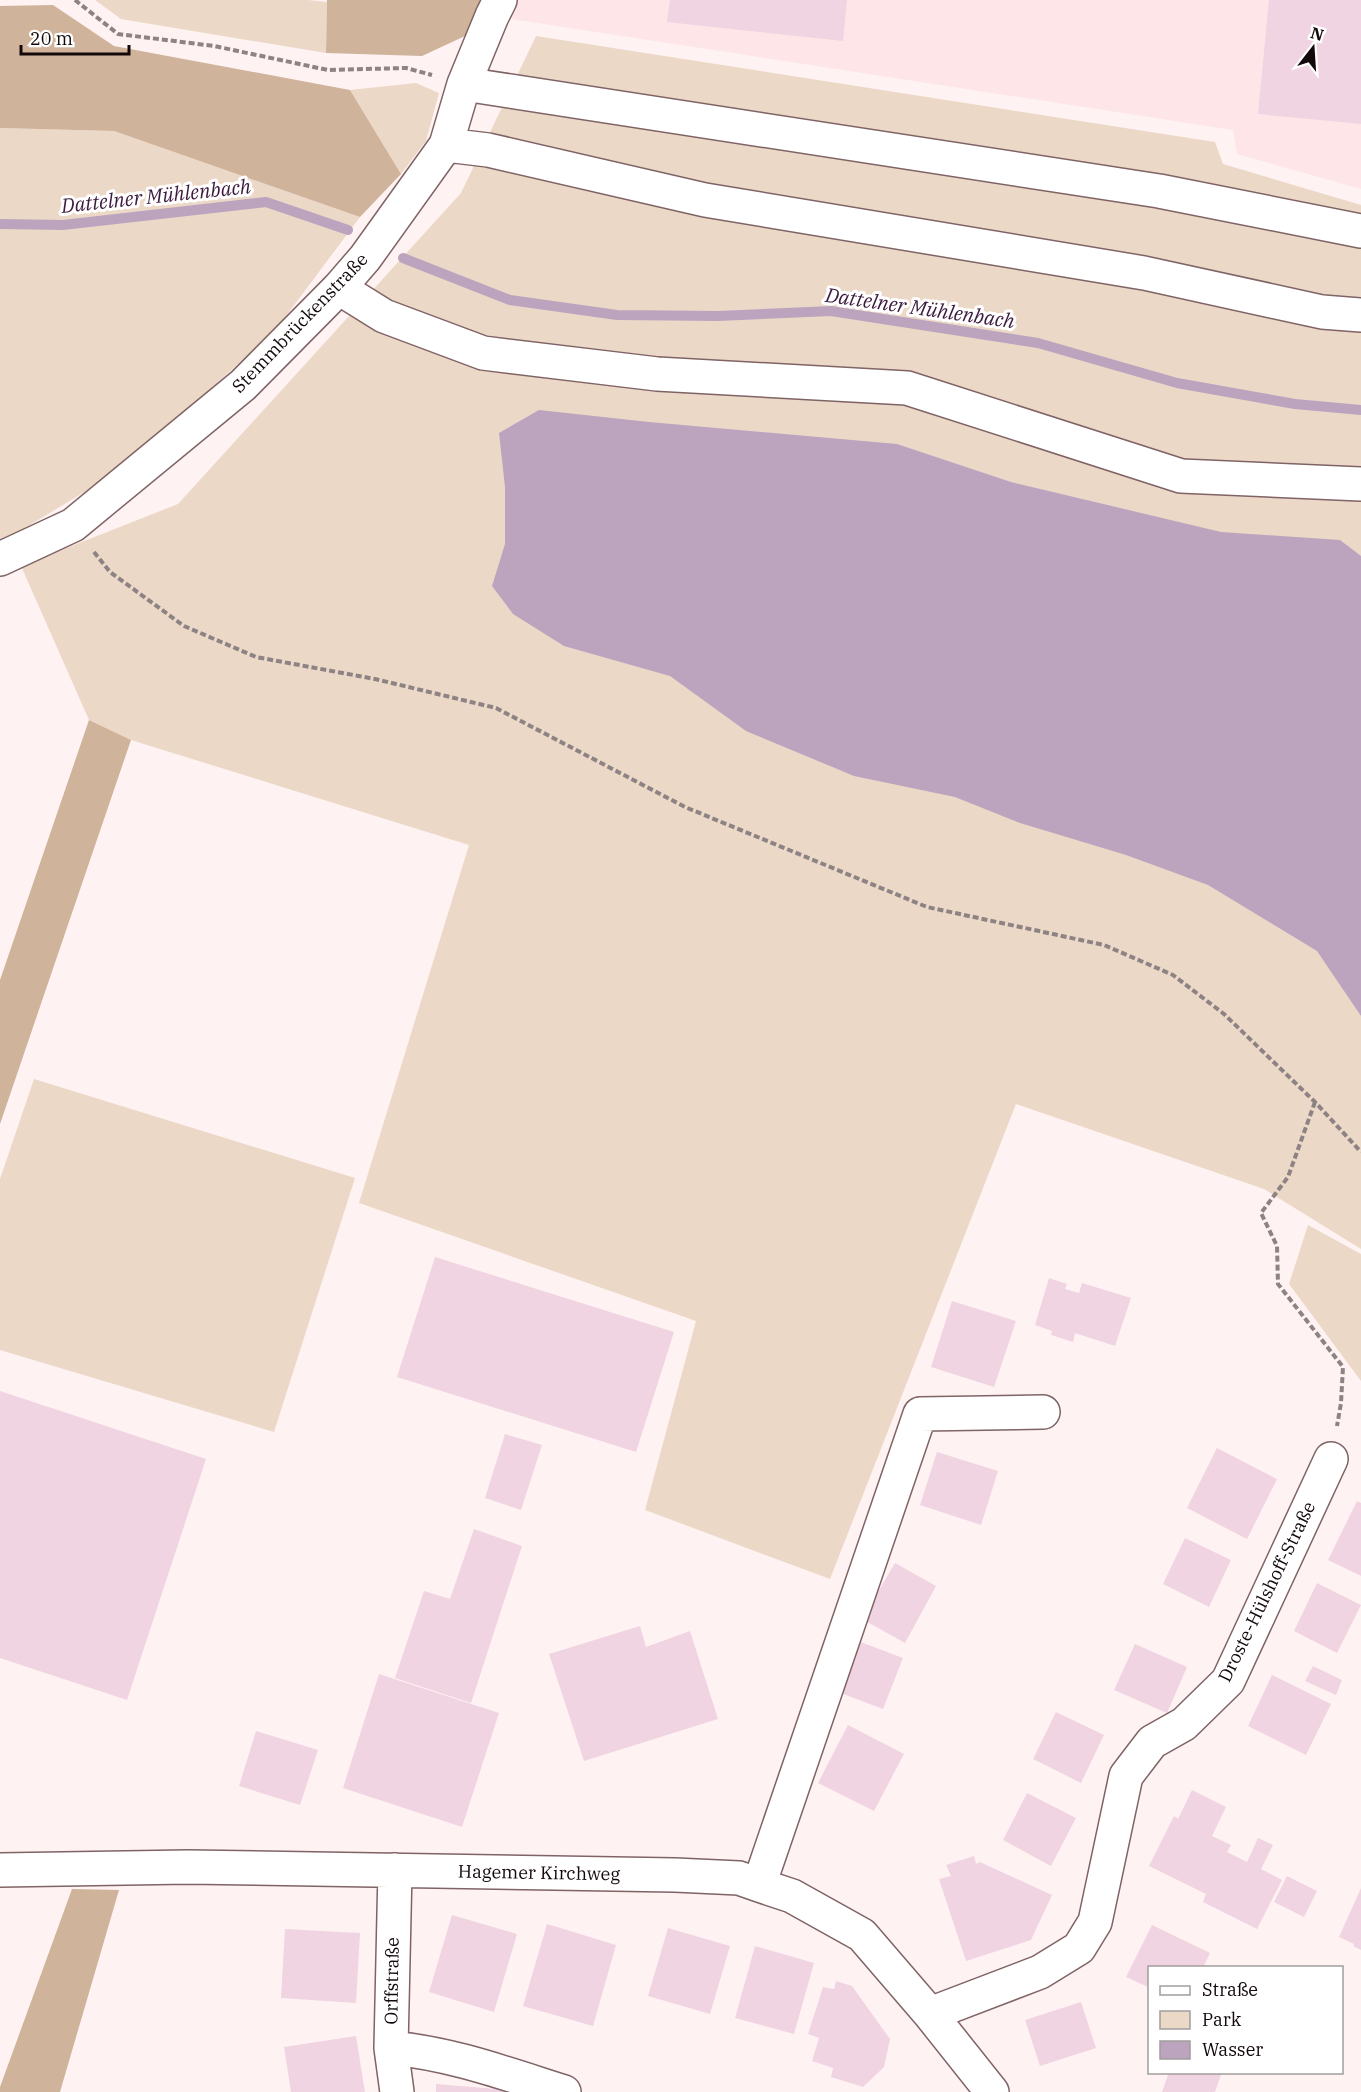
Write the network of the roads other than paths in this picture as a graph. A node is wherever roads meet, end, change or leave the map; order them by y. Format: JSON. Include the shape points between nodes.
{"nodes":[{"id":1,"x":500,"y":0,"type":"edge"},
{"id":2,"x":464,"y":84,"type":"junction"},
{"id":3,"x":446,"y":145,"type":"junction"},
{"id":4,"x":1361,"y":231,"type":"edge"},
{"id":5,"x":339,"y":288,"type":"junction"},
{"id":6,"x":1361,"y":315,"type":"edge"},
{"id":7,"x":1361,"y":484,"type":"edge"},
{"id":8,"x":0,"y":559,"type":"edge"},
{"id":9,"x":1043,"y":1412,"type":"dead end"},
{"id":10,"x":1331,"y":1459,"type":"road end"},
{"id":11,"x":0,"y":1870,"type":"edge"},
{"id":12,"x":395,"y":1870,"type":"junction"},
{"id":13,"x":759,"y":1885,"type":"junction"},
{"id":14,"x":930,"y":2014,"type":"junction"},
{"id":15,"x":391,"y":2048,"type":"junction"},
{"id":16,"x":397,"y":2092,"type":"edge"},
{"id":17,"x":564,"y":2092,"type":"edge"},
{"id":18,"x":992,"y":2092,"type":"edge"}],
"edges":[{"from":1,"to":2,"type":"street","name":"Stemmbrückenstraße"},
{"from":2,"to":3,"type":"street","name":"Stemmbrückenstraße"},
{"from":2,"to":4,"type":"street","via":[[1159,191]]},
{"from":3,"to":5,"type":"street","name":"Stemmbrückenstraße"},
{"from":3,"to":6,"type":"street","via":[[488,150],[705,200],[1144,273],[1322,312]]},
{"from":5,"to":7,"type":"street","via":[[384,316],[483,353],[657,374],[907,388],[1181,476]]},
{"from":5,"to":8,"type":"street","name":"Stemmbrückenstraße","via":[[243,385],[73,525]]},
{"from":9,"to":13,"type":"street","via":[[920,1414]]},
{"from":10,"to":14,"type":"street","name":"Droste-Hülshoff-Straße","via":[[1228,1681],[1184,1724],[1152,1742],[1126,1776],[1095,1922],[1078,1948],[1040,1972]]},
{"from":11,"to":12,"type":"street","name":"Hagemer Kirchweg"},
{"from":12,"to":13,"type":"street","name":"Hagemer Kirchweg","via":[[675,1875],[738,1878]]},
{"from":12,"to":15,"type":"street","name":"Orffstraße"},
{"from":13,"to":14,"type":"street","name":"Hagemer Kirchweg","via":[[792,1896],[862,1935]]},
{"from":14,"to":18,"type":"street","name":"Hagemer Kirchweg"},
{"from":15,"to":16,"type":"street","name":"Orffstraße"},
{"from":15,"to":17,"type":"street","via":[[454,2058]]}]}
